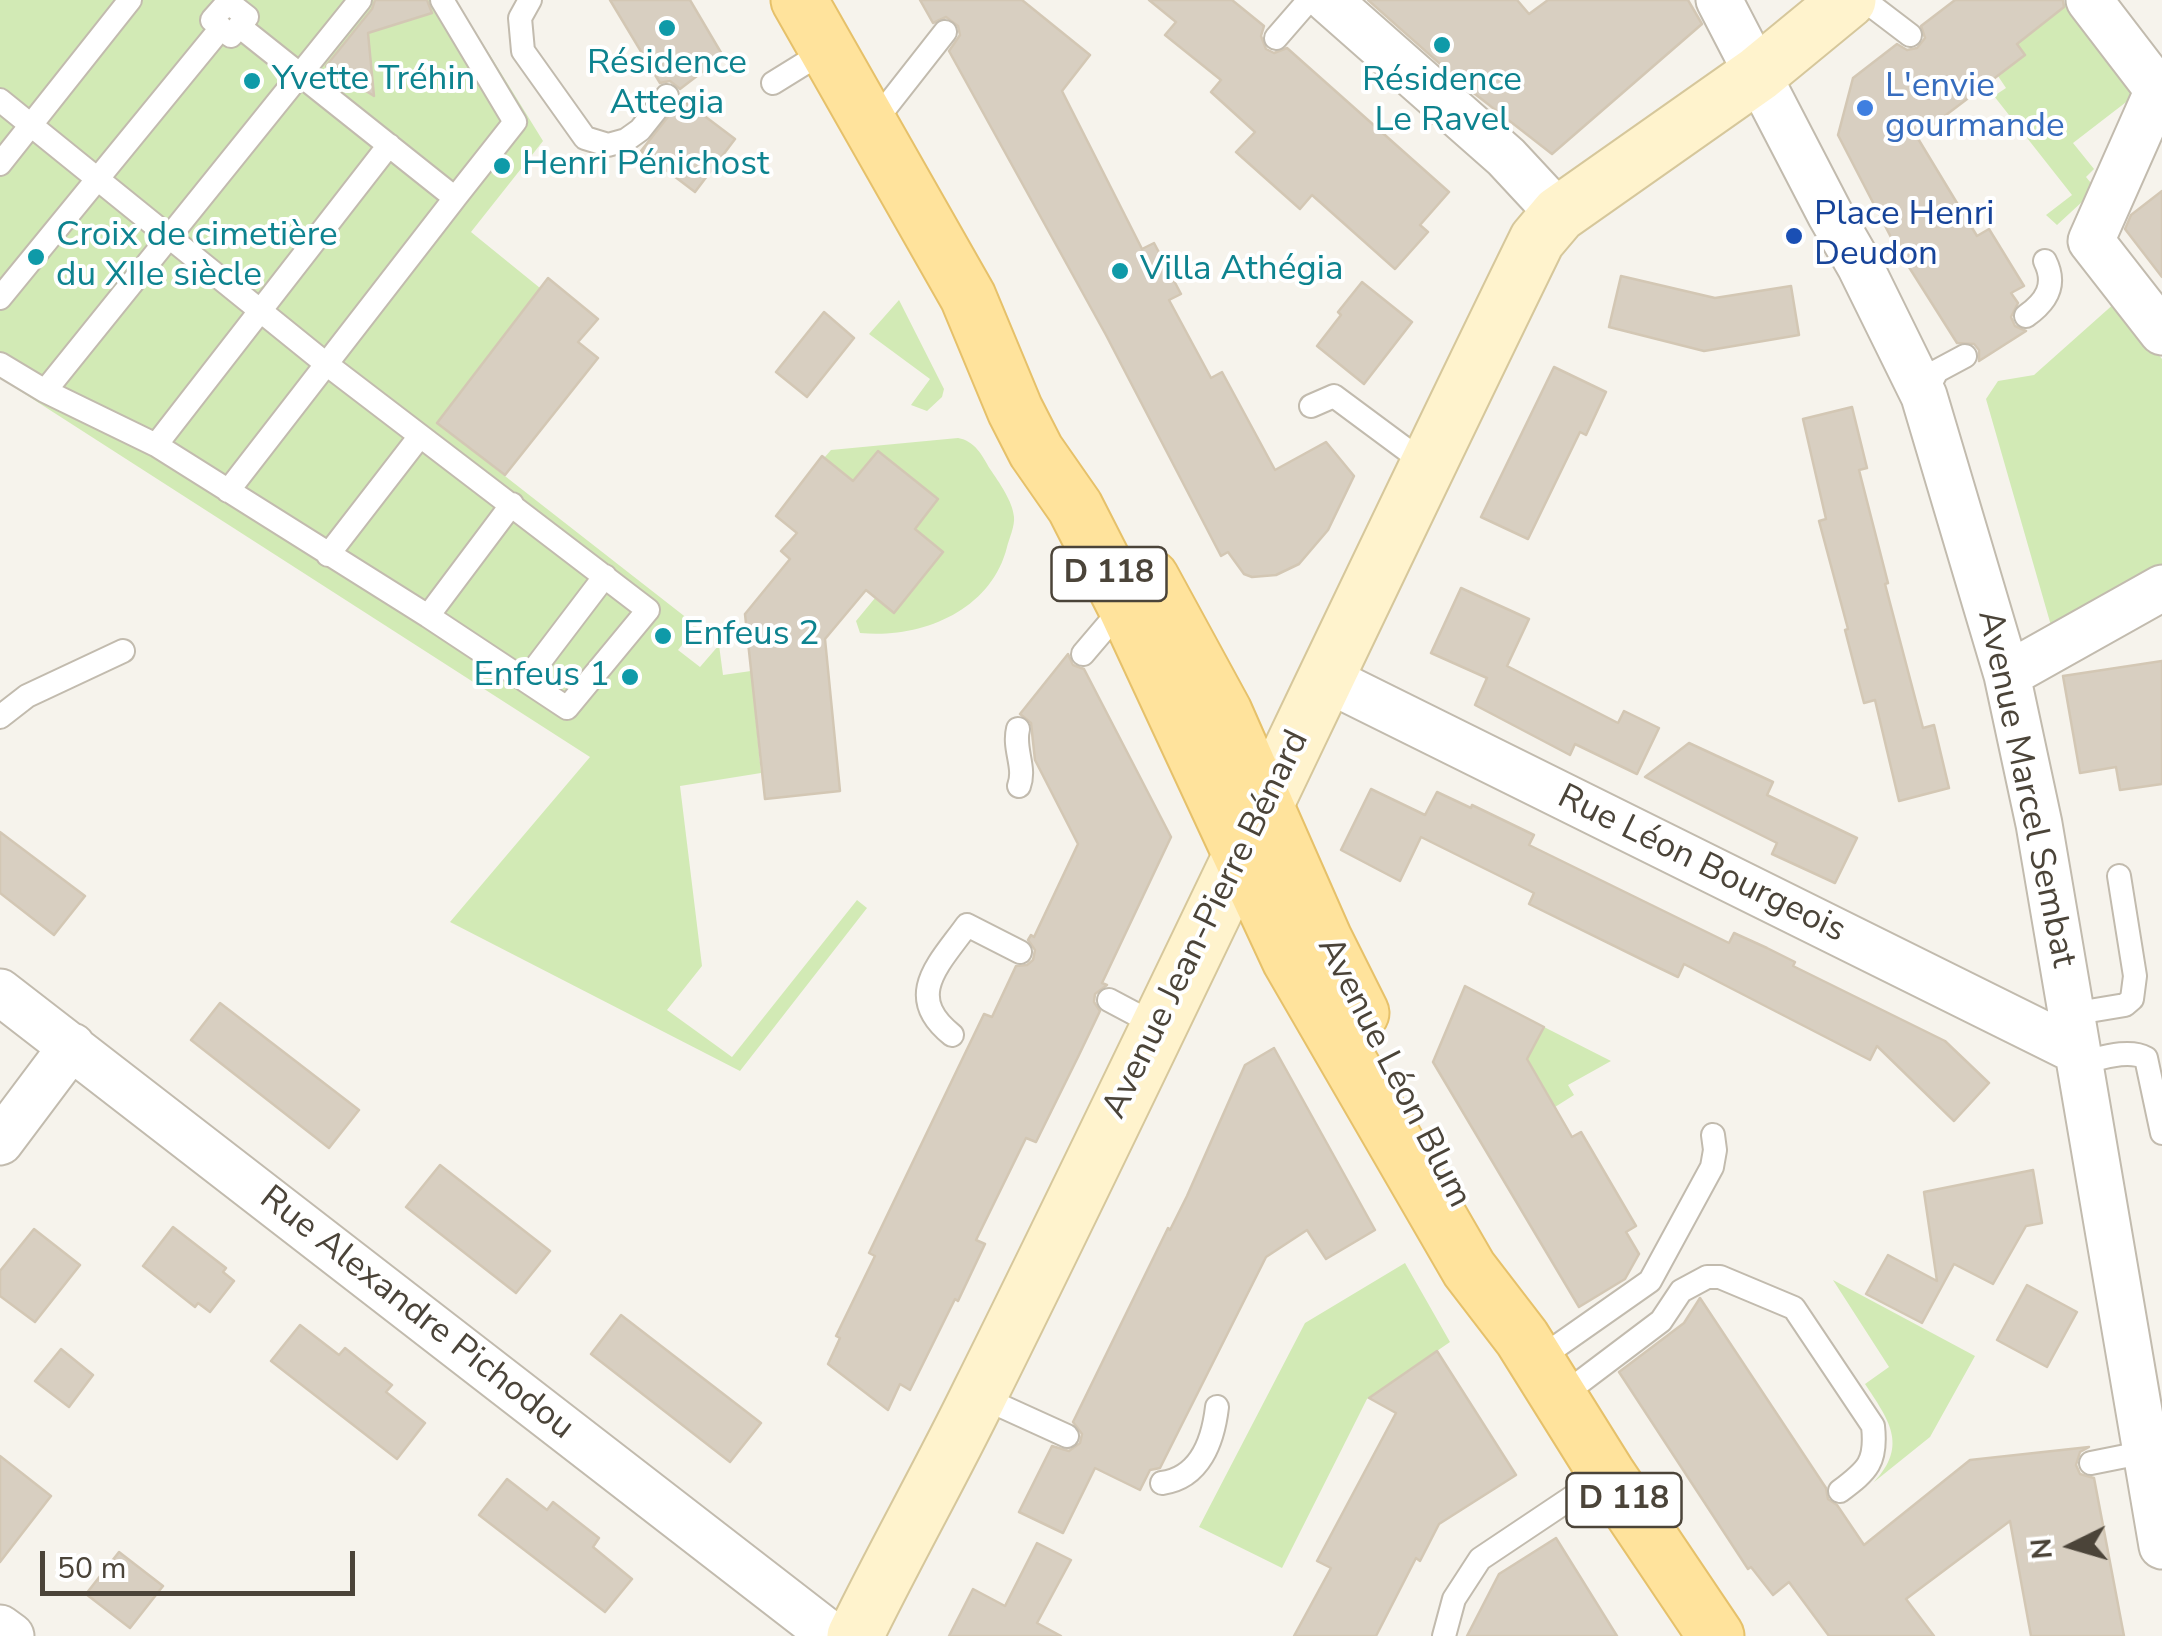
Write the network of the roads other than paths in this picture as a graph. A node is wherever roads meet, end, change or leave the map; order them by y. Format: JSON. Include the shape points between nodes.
{"nodes":[{"id":1,"x":130,"y":0,"type":"edge"},
{"id":2,"x":360,"y":0,"type":"edge"},
{"id":3,"x":442,"y":0,"type":"edge"},
{"id":4,"x":530,"y":0,"type":"edge"},
{"id":5,"x":799,"y":0,"type":"edge"},
{"id":6,"x":1309,"y":0,"type":"edge"},
{"id":7,"x":1328,"y":0,"type":"edge"},
{"id":8,"x":1720,"y":0,"type":"edge"},
{"id":9,"x":1864,"y":0,"type":"edge"},
{"id":10,"x":2089,"y":0,"type":"edge"},
{"id":11,"x":228,"y":13,"type":"edge"},
{"id":12,"x":1828,"y":16,"type":"edge"},
{"id":13,"x":946,"y":32,"type":"dead end"},
{"id":14,"x":1910,"y":35,"type":"dead end"},
{"id":15,"x":1276,"y":38,"type":"dead end"},
{"id":16,"x":828,"y":49,"type":"junction"},
{"id":17,"x":298,"y":73,"type":"junction"},
{"id":18,"x":1758,"y":74,"type":"junction"},
{"id":19,"x":774,"y":84,"type":"dead end"},
{"id":20,"x":2160,"y":85,"type":"edge"},
{"id":21,"x":667,"y":96,"type":"dead end"},
{"id":22,"x":0,"y":100,"type":"edge"},
{"id":23,"x":31,"y":124,"type":"junction"},
{"id":24,"x":872,"y":126,"type":"junction"},
{"id":25,"x":390,"y":145,"type":"junction"},
{"id":26,"x":0,"y":164,"type":"edge"},
{"id":27,"x":98,"y":179,"type":"junction"},
{"id":28,"x":454,"y":198,"type":"junction"},
{"id":29,"x":1559,"y":214,"type":"junction"},
{"id":30,"x":169,"y":234,"type":"junction"},
{"id":31,"x":2045,"y":261,"type":"dead end"},
{"id":32,"x":968,"y":297,"type":"junction"},
{"id":33,"x":0,"y":298,"type":"edge"},
{"id":34,"x":260,"y":308,"type":"junction"},
{"id":35,"x":2026,"y":316,"type":"dead end"},
{"id":36,"x":2162,"y":332,"type":"edge"},
{"id":37,"x":1965,"y":356,"type":"dead end"},
{"id":38,"x":325,"y":363,"type":"junction"},
{"id":39,"x":0,"y":364,"type":"edge"},
{"id":40,"x":44,"y":391,"type":"junction"},
{"id":41,"x":1924,"y":396,"type":"junction"},
{"id":42,"x":1311,"y":406,"type":"dead end"},
{"id":43,"x":420,"y":436,"type":"junction"},
{"id":44,"x":156,"y":446,"type":"junction"},
{"id":45,"x":1429,"y":466,"type":"junction"},
{"id":46,"x":228,"y":491,"type":"junction"},
{"id":47,"x":512,"y":504,"type":"junction"},
{"id":48,"x":328,"y":555,"type":"junction"},
{"id":49,"x":605,"y":576,"type":"junction"},
{"id":50,"x":2162,"y":588,"type":"edge"},
{"id":51,"x":1125,"y":605,"type":"junction"},
{"id":52,"x":428,"y":616,"type":"junction"},
{"id":53,"x":123,"y":651,"type":"dead end"},
{"id":54,"x":1083,"y":654,"type":"dead end"},
{"id":55,"x":2007,"y":675,"type":"junction"},
{"id":56,"x":1326,"y":678,"type":"junction"},
{"id":57,"x":526,"y":680,"type":"junction"},
{"id":58,"x":0,"y":717,"type":"edge"},
{"id":59,"x":1018,"y":729,"type":"dead end"},
{"id":60,"x":1019,"y":786,"type":"dead end"},
{"id":61,"x":1266,"y":808,"type":"junction"},
{"id":62,"x":1241,"y":857,"type":"junction"},
{"id":63,"x":2119,"y":876,"type":"dead end"},
{"id":64,"x":1020,"y":952,"type":"dead end"},
{"id":65,"x":0,"y":992,"type":"edge"},
{"id":66,"x":1109,"y":1000,"type":"dead end"},
{"id":67,"x":1158,"y":1026,"type":"junction"},
{"id":68,"x":952,"y":1035,"type":"dead end"},
{"id":69,"x":2076,"y":1043,"type":"junction"},
{"id":70,"x":72,"y":1046,"type":"junction"},
{"id":71,"x":2162,"y":1133,"type":"edge"},
{"id":72,"x":1713,"y":1135,"type":"dead end"},
{"id":73,"x":0,"y":1142,"type":"edge"},
{"id":74,"x":1539,"y":1366,"type":"junction"},
{"id":75,"x":979,"y":1396,"type":"junction"},
{"id":76,"x":1217,"y":1408,"type":"dead end"},
{"id":77,"x":1067,"y":1436,"type":"dead end"},
{"id":78,"x":2146,"y":1452,"type":"junction"},
{"id":79,"x":2092,"y":1463,"type":"dead end"},
{"id":80,"x":1607,"y":1474,"type":"junction"},
{"id":81,"x":1162,"y":1483,"type":"dead end"},
{"id":82,"x":1840,"y":1490,"type":"dead end"},
{"id":83,"x":2162,"y":1546,"type":"edge"},
{"id":84,"x":0,"y":1628,"type":"edge"},
{"id":85,"x":11,"y":1636,"type":"edge"},
{"id":86,"x":832,"y":1636,"type":"edge"},
{"id":87,"x":855,"y":1636,"type":"edge"},
{"id":88,"x":1444,"y":1636,"type":"edge"},
{"id":89,"x":1716,"y":1636,"type":"edge"}],
"edges":[{"from":1,"to":23,"type":"lane"},
{"from":2,"to":17,"type":"lane"},
{"from":3,"to":28,"type":"lane","via":[[514,122]]},
{"from":4,"to":21,"type":"lane","via":[[520,18],[522,51],[585,138],[608,145],[626,140]]},
{"from":5,"to":16,"type":"main road","number":"D 118"},
{"from":6,"to":15,"type":"lane"},
{"from":7,"to":29,"type":"street","via":[[1506,157]]},
{"from":8,"to":18,"type":"street","name":"Avenue Marcel Sembat"},
{"from":9,"to":14,"type":"lane"},
{"from":10,"to":20,"type":"street"},
{"from":11,"to":17,"type":"lane"},
{"from":11,"to":27,"type":"lane"},
{"from":12,"to":18,"type":"street"},
{"from":13,"to":24,"type":"lane"},
{"from":16,"to":19,"type":"lane"},
{"from":16,"to":24,"type":"main road","number":"D 118"},
{"from":17,"to":25,"type":"lane"},
{"from":17,"to":30,"type":"lane"},
{"from":18,"to":29,"type":"street"},
{"from":18,"to":41,"type":"street","name":"Avenue Marcel Sembat"},
{"from":20,"to":36,"type":"street","via":[[2092,241]]},
{"from":22,"to":23,"type":"lane"},
{"from":23,"to":26,"type":"lane"},
{"from":23,"to":27,"type":"lane"},
{"from":24,"to":32,"type":"main road","number":"D 118"},
{"from":25,"to":28,"type":"lane"},
{"from":25,"to":34,"type":"lane"},
{"from":27,"to":30,"type":"lane"},
{"from":27,"to":33,"type":"lane"},
{"from":28,"to":38,"type":"lane"},
{"from":29,"to":45,"type":"street","name":"Avenue Jean-Pierre Bénard","via":[[1537,240]]},
{"from":30,"to":34,"type":"lane"},
{"from":30,"to":40,"type":"lane"},
{"from":31,"to":35,"type":"lane","via":[[2050,291]]},
{"from":32,"to":51,"type":"main road","number":"D 118","via":[[1036,451],[1075,507]]},
{"from":32,"to":61,"type":"main road","number":"D 118","via":[[1091,467],[1224,712]]},
{"from":34,"to":38,"type":"lane"},
{"from":34,"to":44,"type":"lane"},
{"from":37,"to":41,"type":"lane","via":[[1937,371]]},
{"from":38,"to":43,"type":"lane"},
{"from":38,"to":46,"type":"lane"},
{"from":39,"to":40,"type":"lane"},
{"from":40,"to":44,"type":"lane"},
{"from":41,"to":55,"type":"street","name":"Avenue Marcel Sembat"},
{"from":42,"to":45,"type":"lane","via":[[1334,396]]},
{"from":43,"to":47,"type":"lane"},
{"from":43,"to":48,"type":"lane"},
{"from":44,"to":46,"type":"lane"},
{"from":45,"to":56,"type":"street","name":"Avenue Jean-Pierre Bénard"},
{"from":46,"to":48,"type":"lane"},
{"from":47,"to":49,"type":"lane"},
{"from":47,"to":52,"type":"lane"},
{"from":48,"to":52,"type":"lane"},
{"from":49,"to":57,"type":"lane"},
{"from":49,"to":57,"type":"lane","via":[[648,610],[566,708]]},
{"from":50,"to":55,"type":"street"},
{"from":51,"to":54,"type":"lane"},
{"from":51,"to":62,"type":"main road","number":"D 118"},
{"from":52,"to":57,"type":"lane"},
{"from":53,"to":58,"type":"lane","via":[[27,696]]},
{"from":55,"to":69,"type":"street","name":"Avenue Marcel Sembat"},
{"from":56,"to":61,"type":"street","name":"Avenue Jean-Pierre Bénard"},
{"from":56,"to":69,"type":"street","name":"Rue Léon Bourgeois"},
{"from":59,"to":60,"type":"lane"},
{"from":61,"to":62,"type":"street","name":"Avenue Jean-Pierre Bénard"},
{"from":61,"to":74,"type":"main road","name":"Avenue Léon Blum","number":"D 118","via":[[1332,958]]},
{"from":62,"to":67,"type":"street","name":"Avenue Jean-Pierre Bénard"},
{"from":62,"to":74,"type":"main road","name":"Avenue Léon Blum","number":"D 118","via":[[1290,960],[1469,1270]]},
{"from":63,"to":69,"type":"lane","via":[[2135,976],[2132,999]]},
{"from":64,"to":68,"type":"lane","via":[[966,925],[936,967],[926,997],[928,1010]]},
{"from":65,"to":70,"type":"street","name":"Rue Alexandre Pichodou"},
{"from":66,"to":67,"type":"lane"},
{"from":67,"to":75,"type":"street","name":"Avenue Jean-Pierre Bénard"},
{"from":69,"to":71,"type":"lane","via":[[2146,1058]]},
{"from":69,"to":78,"type":"street","name":"Avenue Marcel Sembat"},
{"from":70,"to":73,"type":"street"},
{"from":70,"to":86,"type":"street","name":"Rue Alexandre Pichodou"},
{"from":72,"to":74,"type":"lane","via":[[1712,1167],[1650,1281]]},
{"from":74,"to":80,"type":"main road","name":"Avenue Léon Blum","number":"D 118"},
{"from":74,"to":82,"type":"lane","via":[[1661,1321],[1681,1291],[1720,1277],[1794,1308],[1873,1426],[1871,1463]]},
{"from":75,"to":77,"type":"lane"},
{"from":75,"to":87,"type":"street","name":"Avenue Jean-Pierre Bénard"},
{"from":76,"to":81,"type":"lane","via":[[1193,1471]]},
{"from":78,"to":79,"type":"lane"},
{"from":78,"to":83,"type":"street","name":"Avenue Marcel Sembat"},
{"from":80,"to":88,"type":"lane","via":[[1480,1559],[1454,1599]]},
{"from":80,"to":89,"type":"main road","name":"Avenue Léon Blum","number":"D 118"},
{"from":84,"to":85,"type":"street"}]}
